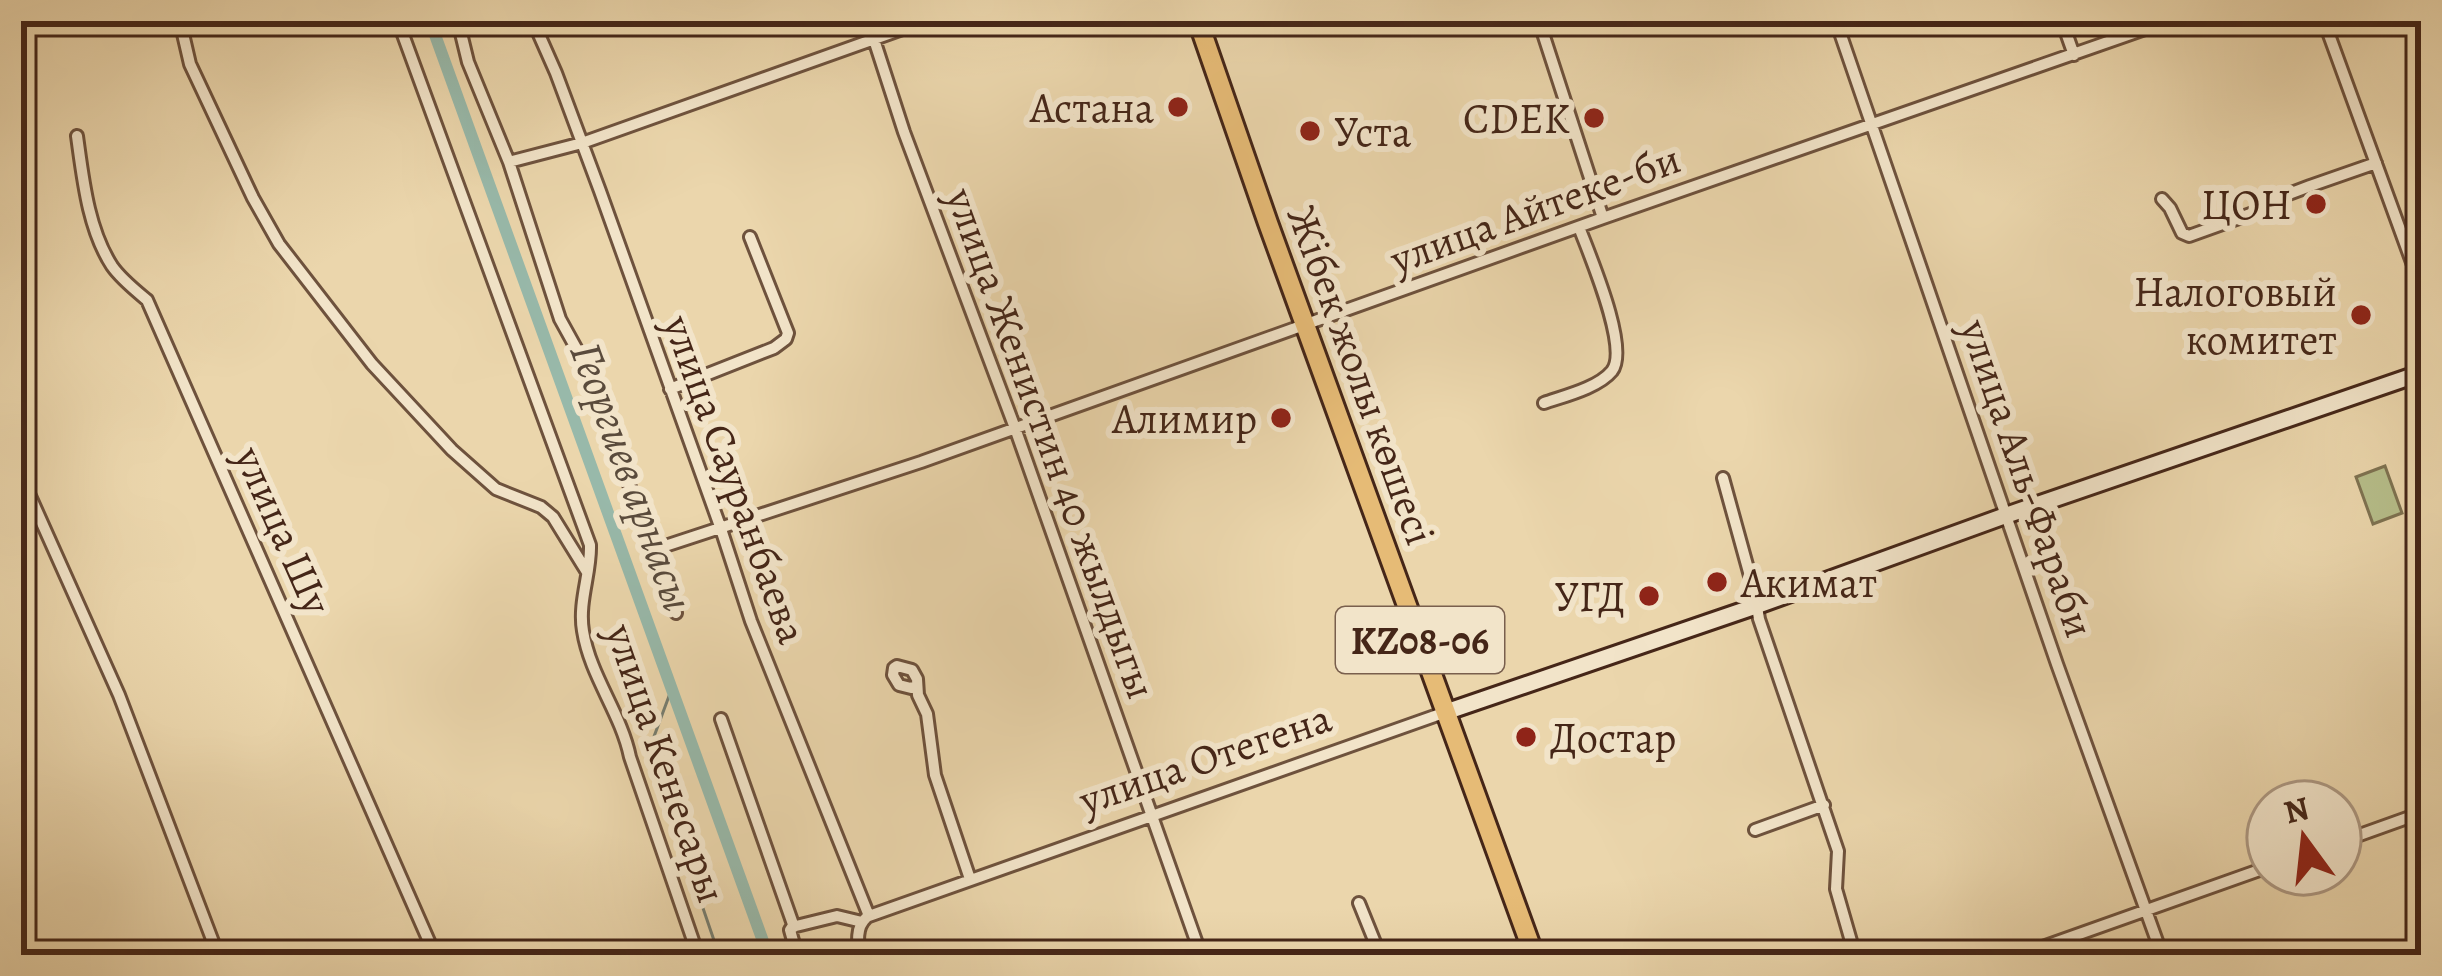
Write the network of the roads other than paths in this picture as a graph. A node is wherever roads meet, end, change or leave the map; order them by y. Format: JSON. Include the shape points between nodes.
{"nodes":[{"id":1,"x":180,"y":21,"type":"edge"},
{"id":2,"x":398,"y":21,"type":"edge"},
{"id":3,"x":458,"y":21,"type":"edge"},
{"id":4,"x":533,"y":21,"type":"edge"},
{"id":5,"x":868,"y":21,"type":"edge"},
{"id":6,"x":925,"y":21,"type":"edge"},
{"id":7,"x":1198,"y":21,"type":"edge"},
{"id":8,"x":1539,"y":21,"type":"edge"},
{"id":9,"x":1836,"y":21,"type":"edge"},
{"id":10,"x":2062,"y":21,"type":"edge"},
{"id":11,"x":2168,"y":21,"type":"edge"},
{"id":12,"x":2324,"y":21,"type":"edge"},
{"id":13,"x":874,"y":40,"type":"junction"},
{"id":14,"x":2074,"y":55,"type":"junction"},
{"id":15,"x":1872,"y":125,"type":"junction"},
{"id":16,"x":77,"y":136,"type":"dead end"},
{"id":17,"x":582,"y":143,"type":"junction"},
{"id":18,"x":509,"y":162,"type":"junction"},
{"id":19,"x":2376,"y":164,"type":"junction"},
{"id":20,"x":2162,"y":199,"type":"dead end"},
{"id":21,"x":1603,"y":218,"type":"junction"},
{"id":22,"x":1580,"y":226,"type":"junction"},
{"id":23,"x":750,"y":237,"type":"dead end"},
{"id":24,"x":2421,"y":286,"type":"edge"},
{"id":25,"x":1305,"y":325,"type":"junction"},
{"id":26,"x":2421,"y":373,"type":"edge"},
{"id":27,"x":670,"y":389,"type":"junction"},
{"id":28,"x":1544,"y":403,"type":"dead end"},
{"id":29,"x":1015,"y":428,"type":"junction"},
{"id":30,"x":21,"y":476,"type":"edge"},
{"id":31,"x":1723,"y":478,"type":"dead end"},
{"id":32,"x":2007,"y":515,"type":"junction"},
{"id":33,"x":721,"y":529,"type":"junction"},
{"id":34,"x":658,"y":549,"type":"junction"},
{"id":35,"x":587,"y":572,"type":"junction"},
{"id":36,"x":1756,"y":606,"type":"junction"},
{"id":37,"x":676,"y":613,"type":"dead end"},
{"id":38,"x":916,"y":686,"type":"dead end"},
{"id":39,"x":1446,"y":712,"type":"junction"},
{"id":40,"x":721,"y":719,"type":"dead end"},
{"id":41,"x":1823,"y":806,"type":"junction"},
{"id":42,"x":2421,"y":813,"type":"edge"},
{"id":43,"x":1152,"y":814,"type":"junction"},
{"id":44,"x":1755,"y":830,"type":"dead end"},
{"id":45,"x":2364,"y":833,"type":"edge"},
{"id":46,"x":2244,"y":875,"type":"edge"},
{"id":47,"x":970,"y":879,"type":"junction"},
{"id":48,"x":1359,"y":903,"type":"dead end"},
{"id":49,"x":2145,"y":910,"type":"junction"},
{"id":50,"x":865,"y":919,"type":"junction"},
{"id":51,"x":21,"y":927,"type":"edge"},
{"id":52,"x":794,"y":927,"type":"junction"},
{"id":53,"x":32,"y":955,"type":"edge"},
{"id":54,"x":218,"y":955,"type":"edge"},
{"id":55,"x":435,"y":955,"type":"edge"},
{"id":56,"x":698,"y":955,"type":"edge"},
{"id":57,"x":797,"y":955,"type":"edge"},
{"id":58,"x":861,"y":955,"type":"edge"},
{"id":59,"x":1201,"y":955,"type":"edge"},
{"id":60,"x":1380,"y":955,"type":"edge"},
{"id":61,"x":1534,"y":955,"type":"edge"},
{"id":62,"x":1855,"y":955,"type":"edge"},
{"id":63,"x":2020,"y":955,"type":"edge"},
{"id":64,"x":2162,"y":955,"type":"edge"}],
"edges":[{"from":1,"to":35,"type":"street","name":"улица Кенесары","via":[[197,79],[279,244],[452,450],[496,489],[553,517]]},
{"from":2,"to":35,"type":"street","via":[[590,545]]},
{"from":3,"to":18,"type":"street"},
{"from":4,"to":17,"type":"street","name":"улица Сауранбаева"},
{"from":5,"to":13,"type":"street","name":"улица Женистин 40 жылдыгы"},
{"from":6,"to":13,"type":"street"},
{"from":7,"to":25,"type":"highway","name":"Жібек жолы көшесі","number":"KZ08-06"},
{"from":8,"to":21,"type":"street"},
{"from":9,"to":15,"type":"street","name":"улица Аль-Фараби"},
{"from":10,"to":14,"type":"street"},
{"from":11,"to":14,"type":"street","name":"улица Айтеке-би"},
{"from":12,"to":19,"type":"street"},
{"from":13,"to":17,"type":"street"},
{"from":13,"to":29,"type":"street","name":"улица Женистин 40 жылдыгы"},
{"from":14,"to":15,"type":"street","name":"улица Айтеке-би"},
{"from":15,"to":21,"type":"street","name":"улица Айтеке-би"},
{"from":15,"to":32,"type":"street","name":"улица Аль-Фараби"},
{"from":16,"to":55,"type":"street","name":"улица Шу","via":[[97,232],[112,266],[147,300]]},
{"from":17,"to":18,"type":"street"},
{"from":17,"to":27,"type":"street","name":"улица Сауранбаева"},
{"from":18,"to":34,"type":"street","via":[[560,319]]},
{"from":19,"to":20,"type":"street","via":[[2189,236]]},
{"from":19,"to":24,"type":"street"},
{"from":21,"to":22,"type":"street","name":"улица Айтеке-би"},
{"from":22,"to":25,"type":"street","name":"улица Айтеке-би"},
{"from":22,"to":28,"type":"street","via":[[1616,363],[1593,384]]},
{"from":23,"to":27,"type":"street","via":[[787,339]]},
{"from":25,"to":29,"type":"street","name":"улица Айтеке-би"},
{"from":25,"to":39,"type":"highway","name":"Жібек жолы көшесі","number":"KZ08-06"},
{"from":26,"to":32,"type":"main road","name":"улица Отегена"},
{"from":27,"to":33,"type":"street","name":"улица Сауранбаева"},
{"from":29,"to":33,"type":"street","name":"улица Айтеке-би"},
{"from":29,"to":43,"type":"street","name":"улица Женистин 40 жылдыгы"},
{"from":30,"to":54,"type":"street","via":[[119,695]]},
{"from":31,"to":36,"type":"street"},
{"from":32,"to":36,"type":"main road","name":"улица Отегена"},
{"from":32,"to":49,"type":"street","name":"улица Аль-Фараби"},
{"from":33,"to":34,"type":"street","name":"улица Айтеке-би"},
{"from":33,"to":50,"type":"street","name":"улица Сауранбаева"},
{"from":34,"to":37,"type":"street"},
{"from":35,"to":56,"type":"street","name":"улица Кенесары","via":[[588,652],[625,732]]},
{"from":36,"to":39,"type":"main road","name":"улица Отегена"},
{"from":36,"to":41,"type":"street"},
{"from":38,"to":47,"type":"street","via":[[934,775]]},
{"from":39,"to":43,"type":"street","name":"улица Отегена"},
{"from":39,"to":61,"type":"highway","name":"Жібек жолы көшесі","number":"KZ08-06"},
{"from":40,"to":52,"type":"street"},
{"from":41,"to":44,"type":"street"},
{"from":41,"to":62,"type":"street"},
{"from":42,"to":45,"type":"street"},
{"from":43,"to":47,"type":"street","name":"улица Отегена"},
{"from":43,"to":59,"type":"street","name":"улица Женистин 40 жылдыгы"},
{"from":46,"to":49,"type":"street"},
{"from":47,"to":50,"type":"street","name":"улица Отегена"},
{"from":48,"to":60,"type":"street"},
{"from":49,"to":63,"type":"street"},
{"from":49,"to":64,"type":"street","name":"улица Аль-Фараби"},
{"from":50,"to":52,"type":"street","name":"улица Отегена","via":[[837,916]]},
{"from":50,"to":58,"type":"street","name":"улица Сауранбаева"},
{"from":51,"to":53,"type":"street"},
{"from":52,"to":57,"type":"street"}]}
